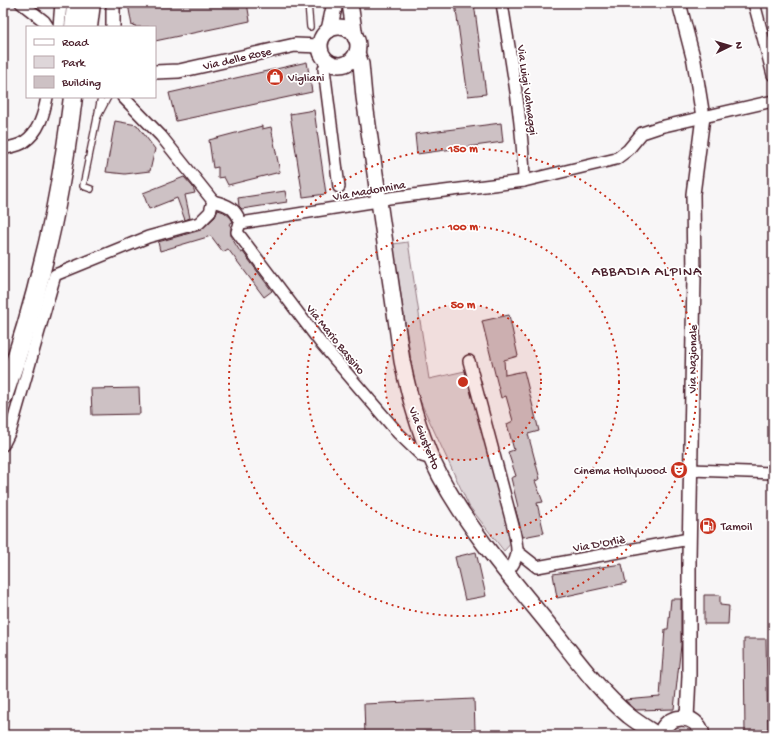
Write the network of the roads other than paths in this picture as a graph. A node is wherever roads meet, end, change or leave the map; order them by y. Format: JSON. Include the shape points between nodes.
{"nodes":[{"id":1,"x":21,"y":3,"type":"edge"},
{"id":2,"x":62,"y":3,"type":"edge"},
{"id":3,"x":76,"y":3,"type":"edge"},
{"id":4,"x":84,"y":3,"type":"edge"},
{"id":5,"x":91,"y":3,"type":"edge"},
{"id":6,"x":113,"y":3,"type":"edge"},
{"id":7,"x":308,"y":3,"type":"edge"},
{"id":8,"x":335,"y":3,"type":"edge"},
{"id":9,"x":350,"y":3,"type":"edge"},
{"id":10,"x":502,"y":3,"type":"edge"},
{"id":11,"x":678,"y":3,"type":"edge"},
{"id":12,"x":754,"y":3,"type":"edge"},
{"id":13,"x":47,"y":26,"type":"edge"},
{"id":14,"x":59,"y":26,"type":"edge"},
{"id":15,"x":74,"y":26,"type":"edge"},
{"id":16,"x":81,"y":26,"type":"edge"},
{"id":17,"x":88,"y":26,"type":"edge"},
{"id":18,"x":113,"y":26,"type":"edge"},
{"id":19,"x":310,"y":28,"type":"dead end"},
{"id":20,"x":329,"y":30,"type":"junction"},
{"id":21,"x":355,"y":37,"type":"junction"},
{"id":22,"x":320,"y":46,"type":"junction"},
{"id":23,"x":357,"y":52,"type":"junction"},
{"id":24,"x":327,"y":62,"type":"junction"},
{"id":25,"x":343,"y":65,"type":"junction"},
{"id":26,"x":179,"y":71,"type":"junction"},
{"id":27,"x":156,"y":72,"type":"edge"},
{"id":28,"x":773,"y":75,"type":"edge"},
{"id":29,"x":156,"y":76,"type":"edge"},
{"id":30,"x":364,"y":97,"type":"junction"},
{"id":31,"x":47,"y":98,"type":"edge"},
{"id":32,"x":64,"y":98,"type":"edge"},
{"id":33,"x":73,"y":98,"type":"edge"},
{"id":34,"x":101,"y":98,"type":"edge"},
{"id":35,"x":107,"y":98,"type":"edge"},
{"id":36,"x":124,"y":98,"type":"edge"},
{"id":37,"x":773,"y":101,"type":"edge"},
{"id":38,"x":703,"y":117,"type":"junction"},
{"id":39,"x":97,"y":118,"type":"junction"},
{"id":40,"x":3,"y":149,"type":"edge"},
{"id":41,"x":524,"y":181,"type":"junction"},
{"id":42,"x":339,"y":187,"type":"dead end"},
{"id":43,"x":91,"y":189,"type":"dead end"},
{"id":44,"x":213,"y":201,"type":"junction"},
{"id":45,"x":378,"y":201,"type":"junction"},
{"id":46,"x":242,"y":224,"type":"junction"},
{"id":47,"x":469,"y":361,"type":"dead end"},
{"id":48,"x":3,"y":366,"type":"edge"},
{"id":49,"x":3,"y":396,"type":"edge"},
{"id":50,"x":3,"y":445,"type":"edge"},
{"id":51,"x":432,"y":459,"type":"junction"},
{"id":52,"x":690,"y":470,"type":"junction"},
{"id":53,"x":773,"y":473,"type":"edge"},
{"id":54,"x":689,"y":539,"type":"junction"},
{"id":55,"x":518,"y":552,"type":"junction"},
{"id":56,"x":506,"y":572,"type":"junction"},
{"id":57,"x":687,"y":718,"type":"junction"},
{"id":58,"x":661,"y":732,"type":"edge"},
{"id":59,"x":703,"y":734,"type":"edge"}],
"edges":[{"from":1,"to":13,"type":"street"},
{"from":2,"to":14,"type":"street"},
{"from":3,"to":15,"type":"highway"},
{"from":4,"to":16,"type":"highway"},
{"from":5,"to":17,"type":"highway"},
{"from":6,"to":18,"type":"street"},
{"from":7,"to":19,"type":"lane"},
{"from":8,"to":20,"type":"main road"},
{"from":9,"to":21,"type":"main road"},
{"from":10,"to":41,"type":"street","name":"Via Luigi Valmaggi","via":[[519,113]]},
{"from":11,"to":38,"type":"street","name":"Via Nazionale","via":[[694,62]]},
{"from":12,"to":28,"type":"street"},
{"from":20,"to":21,"type":"main road","via":[[341,27],[352,32]]},
{"from":20,"to":22,"type":"main road","via":[[324,34]]},
{"from":21,"to":23,"type":"main road"},
{"from":22,"to":24,"type":"main road"},
{"from":22,"to":26,"type":"street","name":"Via delle Rose","via":[[295,45]]},
{"from":23,"to":25,"type":"main road","via":[[349,63]]},
{"from":23,"to":30,"type":"main road","name":"Via Giustetto","via":[[361,64]]},
{"from":24,"to":25,"type":"main road"},
{"from":24,"to":42,"type":"street","via":[[324,69]]},
{"from":25,"to":30,"type":"main road","name":"Via Giustetto","via":[[355,79]]},
{"from":26,"to":27,"type":"street","name":"Via delle Rose"},
{"from":26,"to":29,"type":"street"},
{"from":30,"to":45,"type":"main road","name":"Via Giustetto"},
{"from":31,"to":40,"type":"street","via":[[36,132],[24,143]]},
{"from":32,"to":48,"type":"highway","via":[[34,260]]},
{"from":33,"to":49,"type":"highway","via":[[45,259]]},
{"from":34,"to":39,"type":"lane"},
{"from":35,"to":39,"type":"lane"},
{"from":36,"to":44,"type":"street","via":[[161,136]]},
{"from":37,"to":38,"type":"street","name":"Via Madonnina"},
{"from":38,"to":41,"type":"street","name":"Via Madonnina","via":[[642,133],[616,160]]},
{"from":38,"to":52,"type":"street","name":"Via Nazionale","via":[[693,194]]},
{"from":39,"to":43,"type":"lane","via":[[83,186]]},
{"from":41,"to":45,"type":"street","name":"Via Madonnina"},
{"from":44,"to":46,"type":"street","via":[[228,205]]},
{"from":44,"to":50,"type":"street","via":[[210,212],[200,223],[148,237],[55,275],[13,421]]},
{"from":45,"to":46,"type":"street","name":"Via Madonnina"},
{"from":45,"to":51,"type":"main road","name":"Via Giustetto","via":[[409,396]]},
{"from":46,"to":51,"type":"street","name":"Via Mario Bassino","via":[[237,232],[320,342],[398,433],[422,456]]},
{"from":47,"to":55,"type":"street"},
{"from":51,"to":56,"type":"main road","name":"Via Giustetto","via":[[477,535]]},
{"from":52,"to":53,"type":"street"},
{"from":52,"to":54,"type":"street","name":"Via Nazionale"},
{"from":54,"to":55,"type":"street","name":"Via D'Orliè","via":[[537,567]]},
{"from":54,"to":57,"type":"street","name":"Via Nazionale"},
{"from":55,"to":56,"type":"street","via":[[513,566]]},
{"from":56,"to":58,"type":"main road","name":"Via Giustetto","via":[[601,689],[629,716],[648,723]]},
{"from":57,"to":58,"type":"main road","via":[[677,718],[668,722]]},
{"from":57,"to":59,"type":"main road","via":[[698,726]]}]}
